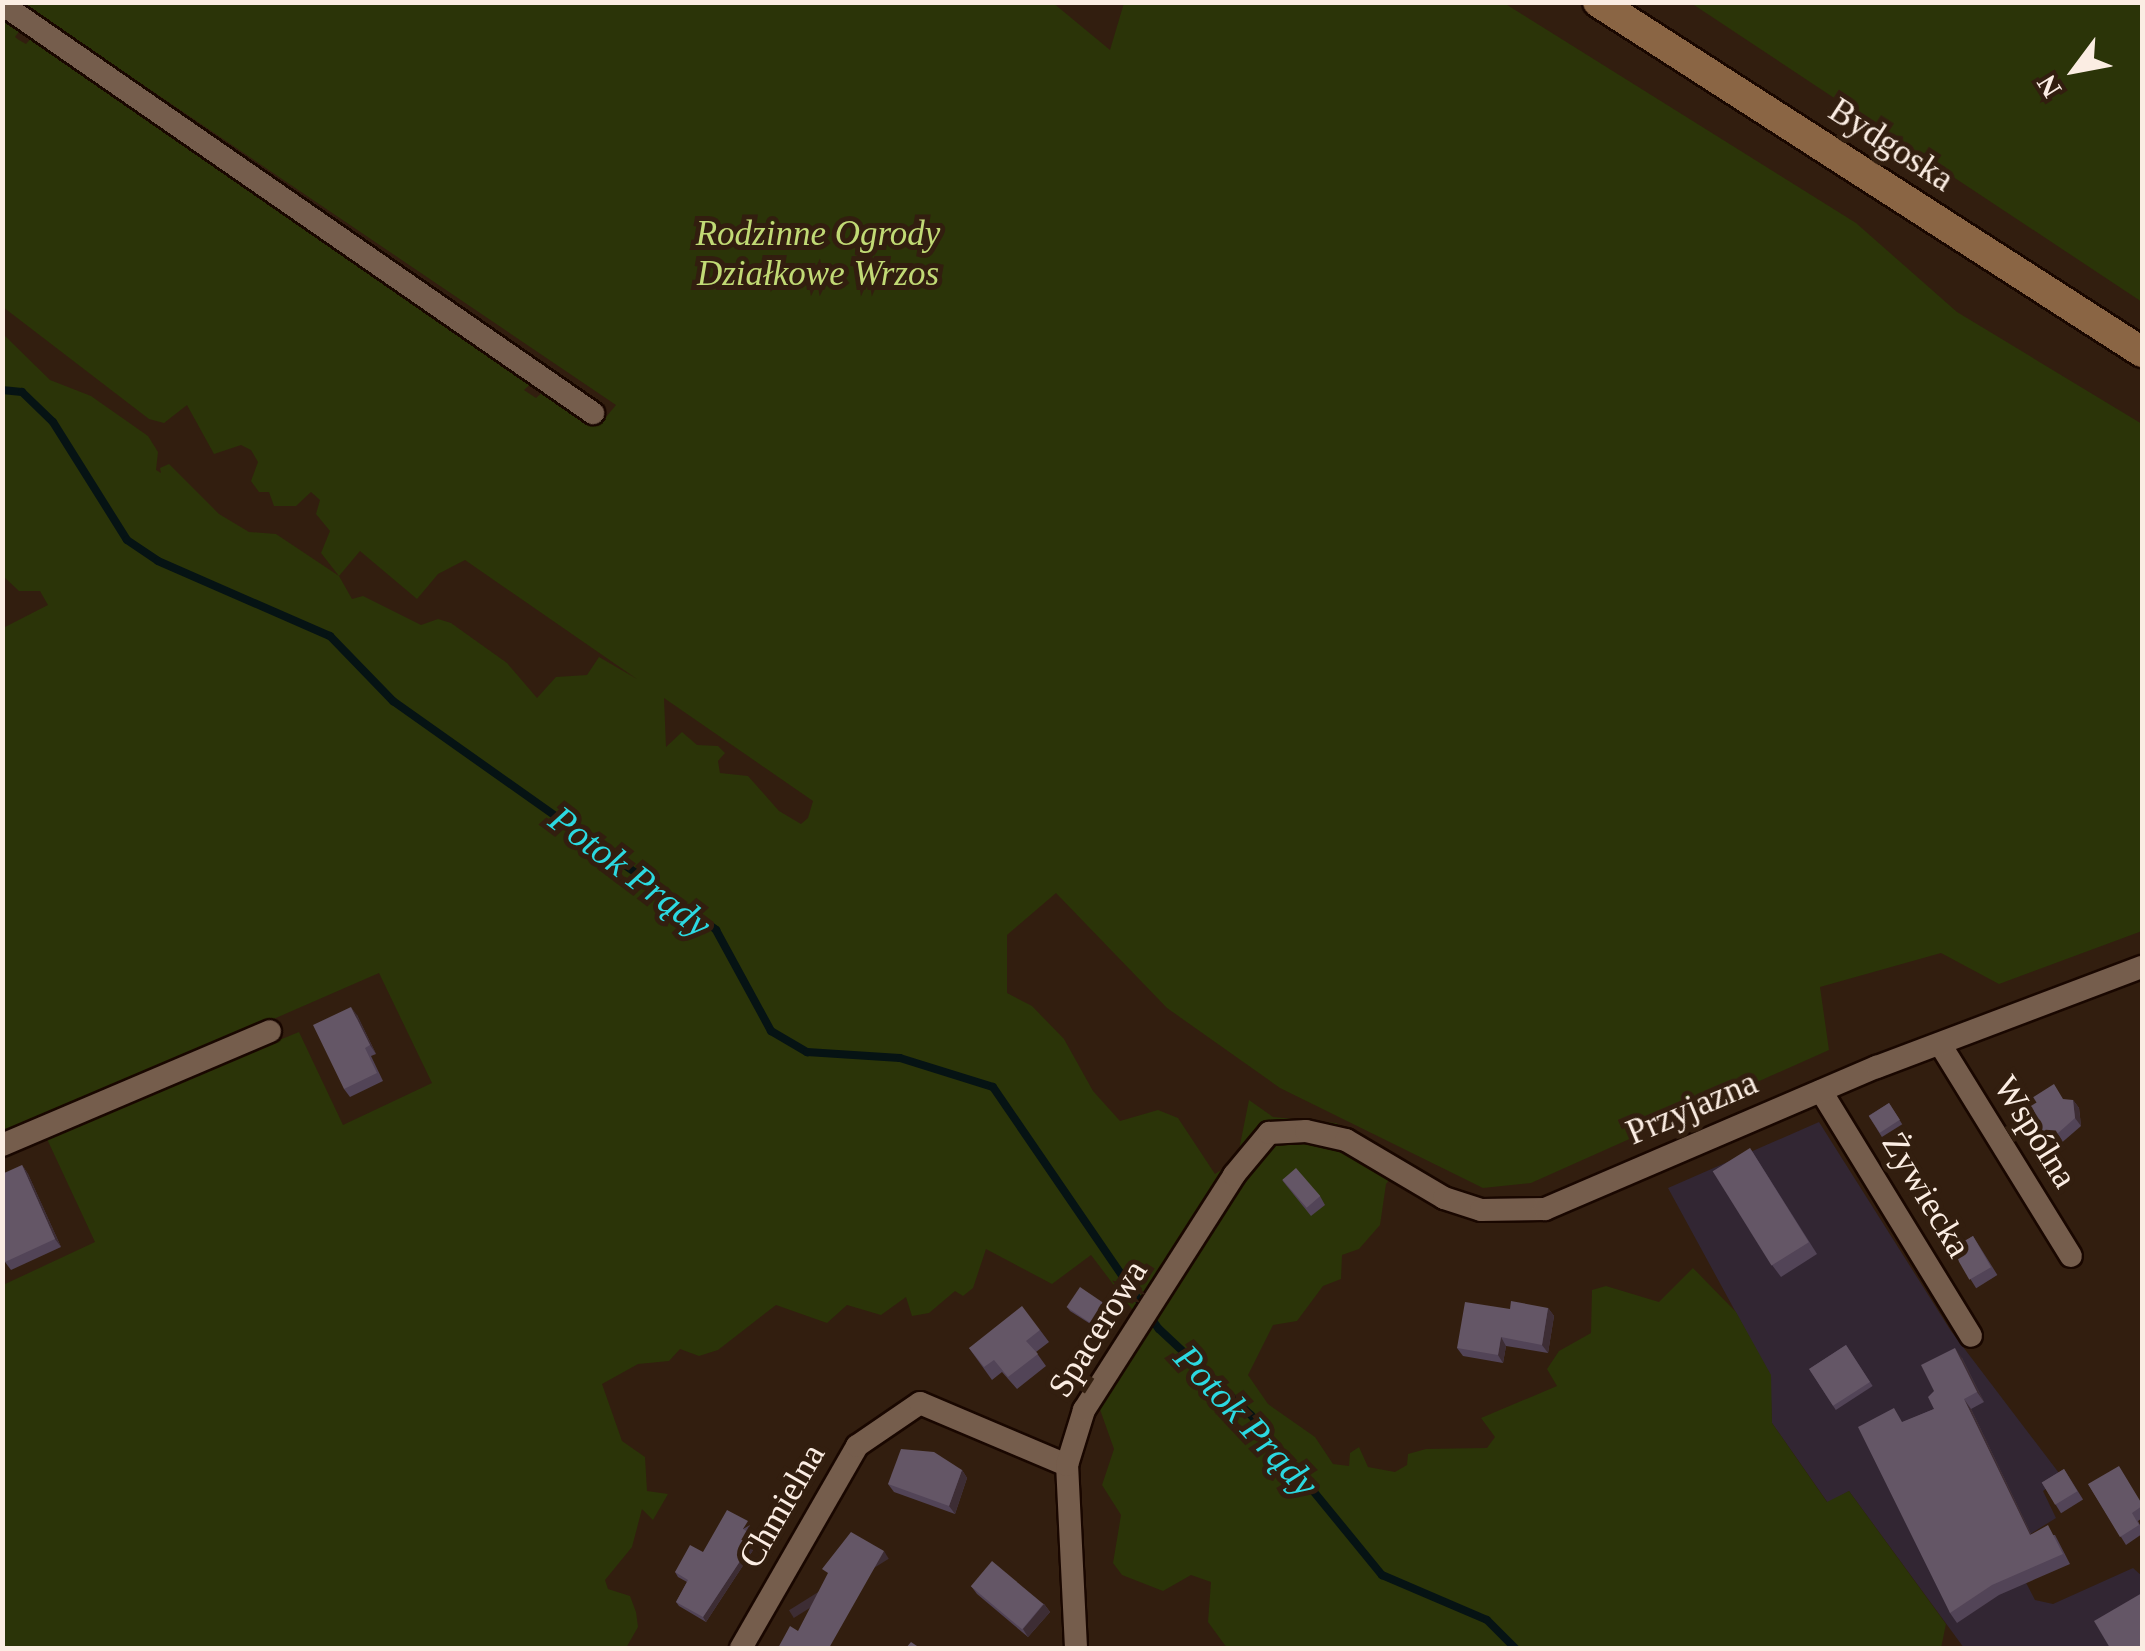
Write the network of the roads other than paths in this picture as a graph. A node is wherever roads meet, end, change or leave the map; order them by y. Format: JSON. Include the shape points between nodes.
{"nodes":[{"id":1,"x":1598,"y":2,"type":"edge"},
{"id":2,"x":2,"y":4,"type":"edge"},
{"id":3,"x":2142,"y":352,"type":"edge"},
{"id":4,"x":594,"y":413,"type":"dead end"},
{"id":5,"x":2142,"y":967,"type":"edge"},
{"id":6,"x":270,"y":1030,"type":"dead end"},
{"id":7,"x":1940,"y":1044,"type":"junction"},
{"id":8,"x":1820,"y":1090,"type":"junction"},
{"id":9,"x":1269,"y":1133,"type":"joint"},
{"id":10,"x":2,"y":1145,"type":"edge"},
{"id":11,"x":2071,"y":1256,"type":"dead end"},
{"id":12,"x":1971,"y":1336,"type":"dead end"},
{"id":13,"x":1066,"y":1465,"type":"junction"},
{"id":14,"x":742,"y":1648,"type":"edge"},
{"id":15,"x":1076,"y":1648,"type":"edge"}],
"edges":[{"from":1,"to":3,"type":"main road","name":"Bydgoska"},
{"from":2,"to":4,"type":"street"},
{"from":5,"to":7,"type":"street","name":"Przyjazna"},
{"from":6,"to":10,"type":"street"},
{"from":7,"to":8,"type":"street","name":"Przyjazna"},
{"from":7,"to":11,"type":"street","name":"Wspólna"},
{"from":8,"to":9,"type":"street","name":"Przyjazna","via":[[1544,1210],[1513,1214],[1444,1198],[1346,1140],[1306,1131]]},
{"from":8,"to":12,"type":"street","name":"Żywiecka"},
{"from":9,"to":13,"type":"street","name":"Spacerowa","via":[[1234,1175],[1084,1410]]},
{"from":13,"to":14,"type":"street","name":"Chmielna","via":[[920,1403],[857,1446]]},
{"from":13,"to":15,"type":"street","name":"Spacerowa"}]}
